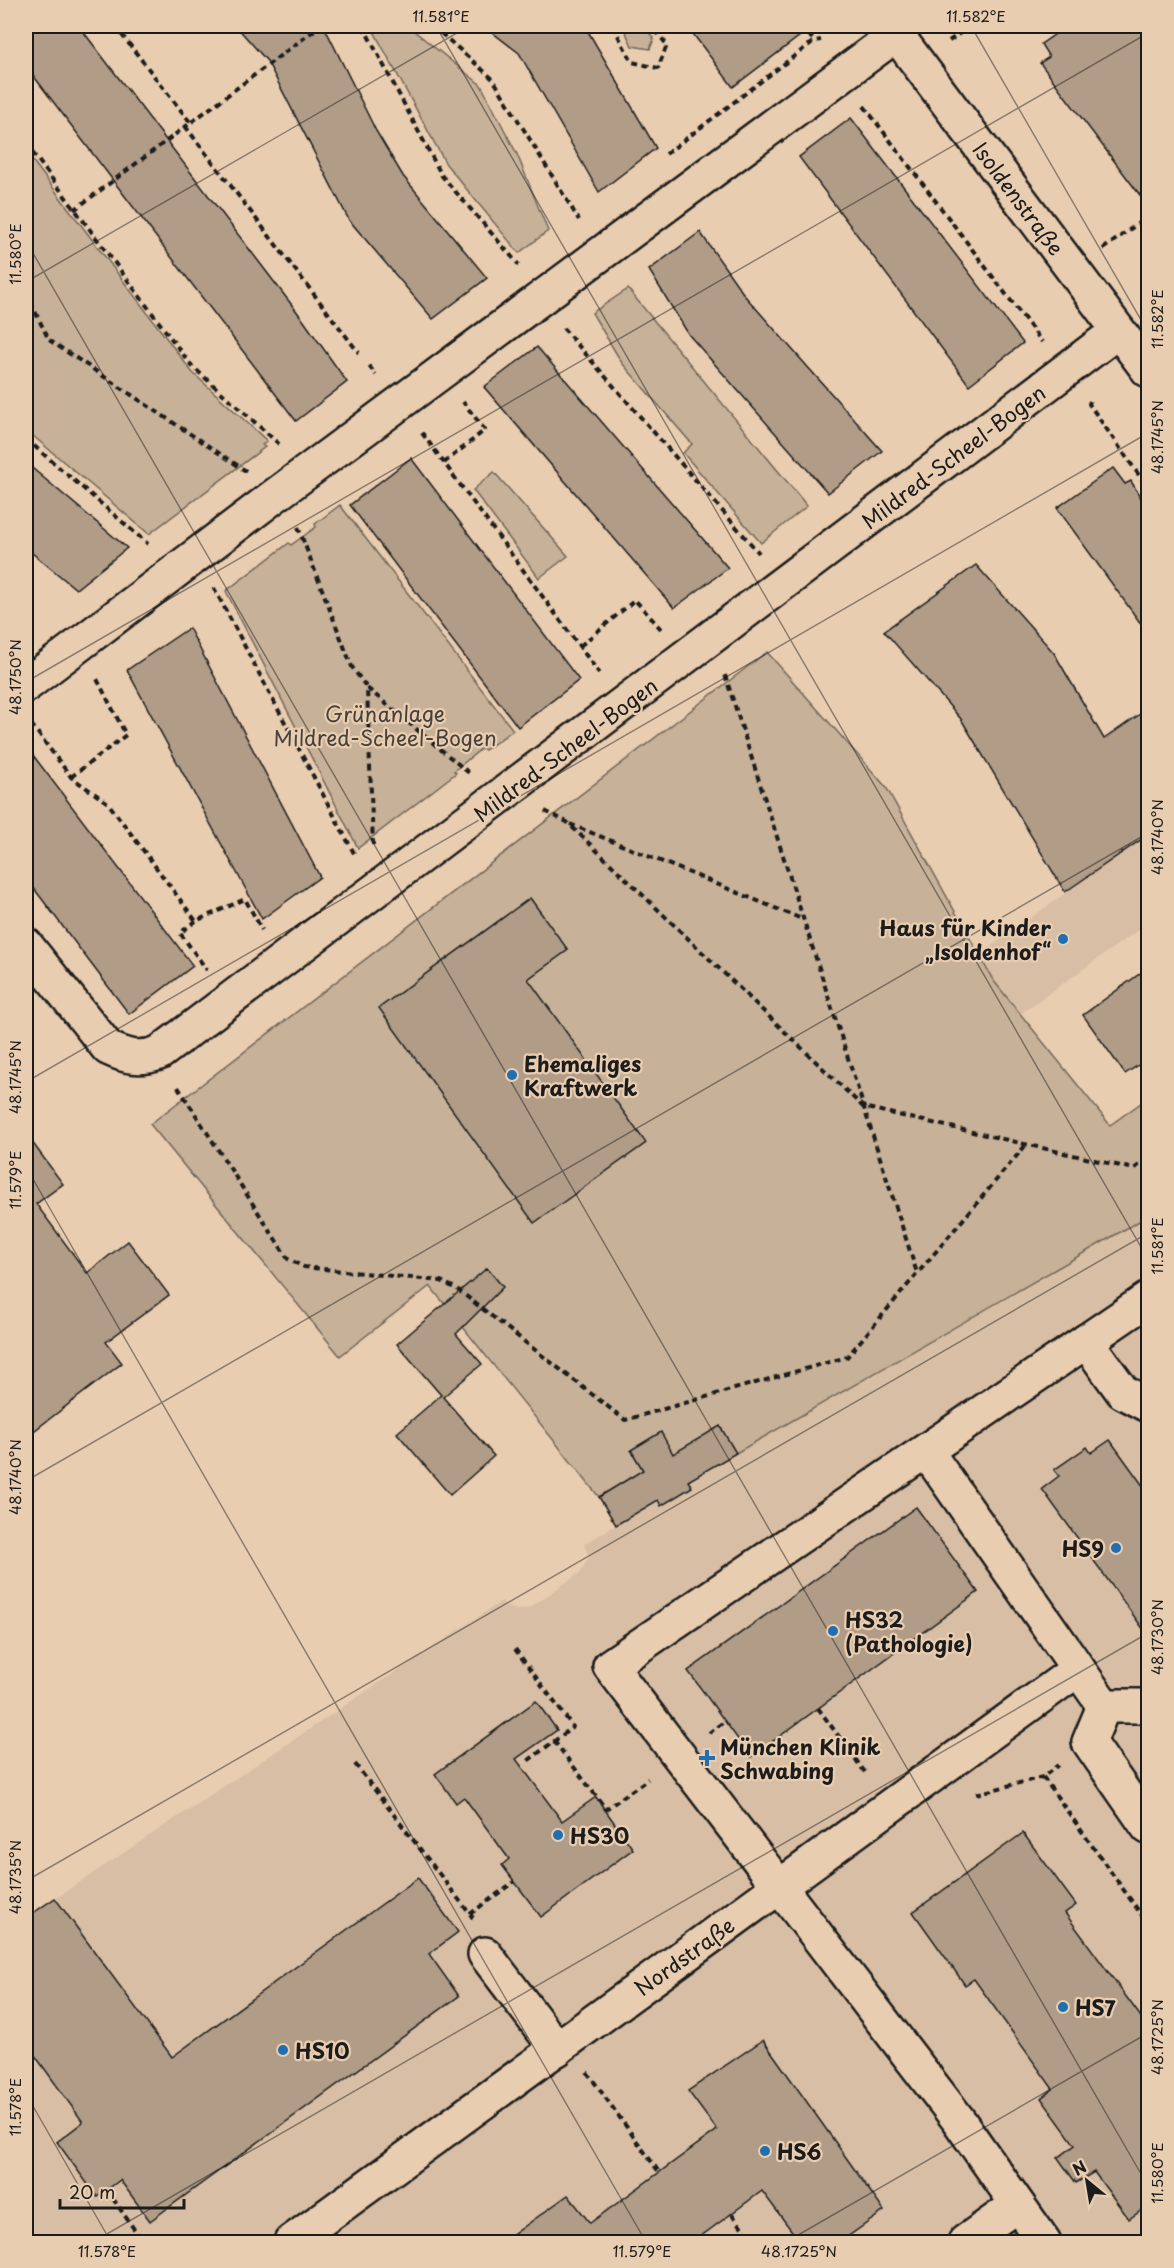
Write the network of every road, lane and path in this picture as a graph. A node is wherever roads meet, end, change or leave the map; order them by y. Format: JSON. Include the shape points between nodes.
{"nodes":[{"id":1,"x":115,"y":26,"type":"edge"},
{"id":2,"x":320,"y":26,"type":"edge"},
{"id":3,"x":363,"y":26,"type":"edge"},
{"id":4,"x":433,"y":26,"type":"edge"},
{"id":5,"x":613,"y":26,"type":"edge"},
{"id":6,"x":652,"y":26,"type":"edge"},
{"id":7,"x":802,"y":26,"type":"edge"},
{"id":8,"x":894,"y":30,"type":"edge"},
{"id":9,"x":814,"y":41,"type":"dead end"},
{"id":10,"x":861,"y":102,"type":"dead end"},
{"id":11,"x":190,"y":122,"type":"junction"},
{"id":12,"x":185,"y":126,"type":"junction"},
{"id":13,"x":26,"y":144,"type":"edge"},
{"id":14,"x":74,"y":210,"type":"junction"},
{"id":15,"x":1149,"y":216,"type":"edge"},
{"id":16,"x":579,"y":220,"type":"dead end"},
{"id":17,"x":519,"y":265,"type":"dead end"},
{"id":18,"x":1073,"y":270,"type":"junction"},
{"id":19,"x":26,"y":293,"type":"edge"},
{"id":20,"x":562,"y":327,"type":"dead end"},
{"id":21,"x":1118,"y":331,"type":"junction"},
{"id":22,"x":1054,"y":341,"type":"dead end"},
{"id":23,"x":1043,"y":342,"type":"junction"},
{"id":24,"x":1033,"y":349,"type":"dead end"},
{"id":25,"x":358,"y":353,"type":"dead end"},
{"id":26,"x":369,"y":366,"type":"dead end"},
{"id":27,"x":1149,"y":370,"type":"edge"},
{"id":28,"x":376,"y":375,"type":"dead end"},
{"id":29,"x":1093,"y":393,"type":"dead end"},
{"id":30,"x":463,"y":401,"type":"dead end"},
{"id":31,"x":421,"y":432,"type":"dead end"},
{"id":32,"x":26,"y":439,"type":"edge"},
{"id":33,"x":282,"y":446,"type":"dead end"},
{"id":34,"x":444,"y":463,"type":"junction"},
{"id":35,"x":1149,"y":488,"type":"edge"},
{"id":36,"x":273,"y":497,"type":"junction"},
{"id":37,"x":151,"y":546,"type":"dead end"},
{"id":38,"x":768,"y":547,"type":"dead end"},
{"id":39,"x":759,"y":554,"type":"junction"},
{"id":40,"x":750,"y":561,"type":"dead end"},
{"id":41,"x":213,"y":588,"type":"dead end"},
{"id":42,"x":670,"y":623,"type":"dead end"},
{"id":43,"x":661,"y":630,"type":"junction"},
{"id":44,"x":653,"y":636,"type":"dead end"},
{"id":45,"x":713,"y":637,"type":"junction"},
{"id":46,"x":580,"y":646,"type":"junction"},
{"id":47,"x":96,"y":675,"type":"dead end"},
{"id":48,"x":602,"y":676,"type":"dead end"},
{"id":49,"x":26,"y":685,"type":"edge"},
{"id":50,"x":367,"y":688,"type":"junction"},
{"id":51,"x":31,"y":724,"type":"dead end"},
{"id":52,"x":71,"y":777,"type":"junction"},
{"id":53,"x":463,"y":783,"type":"dead end"},
{"id":54,"x":507,"y":793,"type":"junction"},
{"id":55,"x":567,"y":822,"type":"junction"},
{"id":56,"x":382,"y":843,"type":"dead end"},
{"id":57,"x":366,"y":855,"type":"dead end"},
{"id":58,"x":802,"y":919,"type":"junction"},
{"id":59,"x":196,"y":921,"type":"junction"},
{"id":60,"x":273,"y":925,"type":"dead end"},
{"id":61,"x":263,"y":932,"type":"junction"},
{"id":62,"x":254,"y":939,"type":"dead end"},
{"id":63,"x":26,"y":945,"type":"edge"},
{"id":64,"x":1149,"y":949,"type":"edge"},
{"id":65,"x":1143,"y":953,"type":"dead end"},
{"id":66,"x":209,"y":973,"type":"dead end"},
{"id":67,"x":159,"y":1053,"type":"junction"},
{"id":68,"x":863,"y":1107,"type":"junction"},
{"id":69,"x":1025,"y":1146,"type":"junction"},
{"id":70,"x":1149,"y":1158,"type":"edge"},
{"id":71,"x":917,"y":1274,"type":"junction"},
{"id":72,"x":1149,"y":1299,"type":"edge"},
{"id":73,"x":1086,"y":1341,"type":"junction"},
{"id":74,"x":1149,"y":1405,"type":"edge"},
{"id":75,"x":927,"y":1452,"type":"junction"},
{"id":76,"x":515,"y":1649,"type":"dead end"},
{"id":77,"x":1077,"y":1670,"type":"junction"},
{"id":78,"x":1104,"y":1706,"type":"junction"},
{"id":79,"x":1149,"y":1706,"type":"edge"},
{"id":80,"x":818,"y":1708,"type":"dead end"},
{"id":81,"x":725,"y":1721,"type":"dead end"},
{"id":82,"x":554,"y":1741,"type":"junction"},
{"id":83,"x":680,"y":1756,"type":"junction"},
{"id":84,"x":525,"y":1763,"type":"dead end"},
{"id":85,"x":355,"y":1764,"type":"dead end"},
{"id":86,"x":1043,"y":1777,"type":"dead end"},
{"id":87,"x":890,"y":1806,"type":"junction"},
{"id":88,"x":1149,"y":1827,"type":"edge"},
{"id":89,"x":515,"y":1881,"type":"dead end"},
{"id":90,"x":780,"y":1886,"type":"junction"},
{"id":91,"x":470,"y":1914,"type":"junction"},
{"id":92,"x":1149,"y":1924,"type":"edge"},
{"id":93,"x":485,"y":1954,"type":"joint"},
{"id":94,"x":557,"y":2049,"type":"junction"},
{"id":95,"x":585,"y":2069,"type":"dead end"},
{"id":96,"x":659,"y":2172,"type":"dead end"},
{"id":97,"x":107,"y":2190,"type":"dead end"},
{"id":98,"x":1017,"y":2205,"type":"junction"},
{"id":99,"x":732,"y":2214,"type":"dead end"},
{"id":100,"x":143,"y":2242,"type":"edge"},
{"id":101,"x":291,"y":2242,"type":"edge"},
{"id":102,"x":753,"y":2242,"type":"edge"},
{"id":103,"x":965,"y":2242,"type":"edge"},
{"id":104,"x":1044,"y":2242,"type":"edge"}],
"edges":[{"from":1,"to":11,"type":"path"},
{"from":2,"to":11,"type":"path"},
{"from":3,"to":17,"type":"path","via":[[442,176]]},
{"from":4,"to":16,"type":"path","via":[[493,79]]},
{"from":5,"to":6,"type":"path","via":[[633,62],[658,68],[667,45]]},
{"from":7,"to":9,"type":"path"},
{"from":8,"to":18,"type":"street","name":"Isoldenstraße"},
{"from":8,"to":36,"type":"street"},
{"from":10,"to":23,"type":"path"},
{"from":11,"to":12,"type":"path"},
{"from":12,"to":14,"type":"path"},
{"from":12,"to":25,"type":"path"},
{"from":13,"to":14,"type":"path"},
{"from":14,"to":33,"type":"path","via":[[191,365]]},
{"from":15,"to":18,"type":"path"},
{"from":18,"to":21,"type":"street","name":"Isoldenstraße"},
{"from":19,"to":36,"type":"path","via":[[50,340],[248,472]]},
{"from":20,"to":39,"type":"path"},
{"from":21,"to":27,"type":"street","name":"Isoldenstraße"},
{"from":21,"to":45,"type":"street","name":"Mildred-Scheel-Bogen"},
{"from":22,"to":23,"type":"path"},
{"from":23,"to":24,"type":"path"},
{"from":26,"to":28,"type":"path"},
{"from":29,"to":35,"type":"path","via":[[1089,404]]},
{"from":30,"to":34,"type":"path","via":[[485,430]]},
{"from":31,"to":34,"type":"path"},
{"from":32,"to":37,"type":"path"},
{"from":34,"to":46,"type":"path"},
{"from":36,"to":49,"type":"street"},
{"from":36,"to":50,"type":"path","via":[[297,525],[352,667]]},
{"from":38,"to":39,"type":"path"},
{"from":39,"to":40,"type":"path"},
{"from":41,"to":57,"type":"path","via":[[358,861]]},
{"from":42,"to":43,"type":"path"},
{"from":43,"to":44,"type":"path"},
{"from":43,"to":46,"type":"path","via":[[635,600]]},
{"from":45,"to":54,"type":"street","name":"Mildred-Scheel-Bogen"},
{"from":45,"to":58,"type":"path"},
{"from":46,"to":48,"type":"path"},
{"from":47,"to":52,"type":"path","via":[[126,735]]},
{"from":50,"to":53,"type":"path","via":[[472,776]]},
{"from":50,"to":56,"type":"path","via":[[374,849]]},
{"from":51,"to":52,"type":"path"},
{"from":52,"to":59,"type":"path","via":[[108,804]]},
{"from":54,"to":55,"type":"path"},
{"from":54,"to":67,"type":"street","name":"Mildred-Scheel-Bogen"},
{"from":55,"to":58,"type":"path"},
{"from":55,"to":68,"type":"path"},
{"from":58,"to":68,"type":"path"},
{"from":59,"to":61,"type":"path","via":[[244,899]]},
{"from":59,"to":66,"type":"path","via":[[180,933]]},
{"from":60,"to":61,"type":"path"},
{"from":61,"to":62,"type":"path"},
{"from":63,"to":67,"type":"street","name":"Mildred-Scheel-Bogen","via":[[108,1048],[127,1057],[145,1058]]},
{"from":64,"to":65,"type":"path"},
{"from":67,"to":71,"type":"path","via":[[183,1097],[288,1258],[304,1267],[441,1281],[457,1289],[625,1420],[847,1357]]},
{"from":68,"to":69,"type":"path"},
{"from":68,"to":71,"type":"path"},
{"from":69,"to":70,"type":"path","via":[[1134,1169]]},
{"from":69,"to":71,"type":"path"},
{"from":72,"to":73,"type":"street"},
{"from":73,"to":74,"type":"street","via":[[1123,1392]]},
{"from":73,"to":75,"type":"street"},
{"from":75,"to":77,"type":"street"},
{"from":75,"to":83,"type":"street","via":[[610,1666]]},
{"from":76,"to":82,"type":"path","via":[[573,1727]]},
{"from":77,"to":78,"type":"street"},
{"from":77,"to":87,"type":"street","name":"Nordstraße"},
{"from":78,"to":79,"type":"street"},
{"from":78,"to":88,"type":"street","via":[[1089,1742]]},
{"from":80,"to":87,"type":"path"},
{"from":81,"to":83,"type":"path"},
{"from":82,"to":83,"type":"path","via":[[606,1809]]},
{"from":82,"to":84,"type":"path"},
{"from":83,"to":90,"type":"street"},
{"from":85,"to":91,"type":"path"},
{"from":86,"to":92,"type":"path"},
{"from":87,"to":90,"type":"street","name":"Nordstraße"},
{"from":89,"to":91,"type":"path"},
{"from":90,"to":94,"type":"street","name":"Nordstraße"},
{"from":90,"to":98,"type":"street","via":[[957,2118]]},
{"from":91,"to":93,"type":"path","via":[[482,1929]]},
{"from":93,"to":94,"type":"street"},
{"from":94,"to":101,"type":"street","name":"Nordstraße"},
{"from":95,"to":96,"type":"path"},
{"from":97,"to":100,"type":"path"},
{"from":98,"to":103,"type":"street"},
{"from":98,"to":104,"type":"street"},
{"from":99,"to":102,"type":"path"}]}
